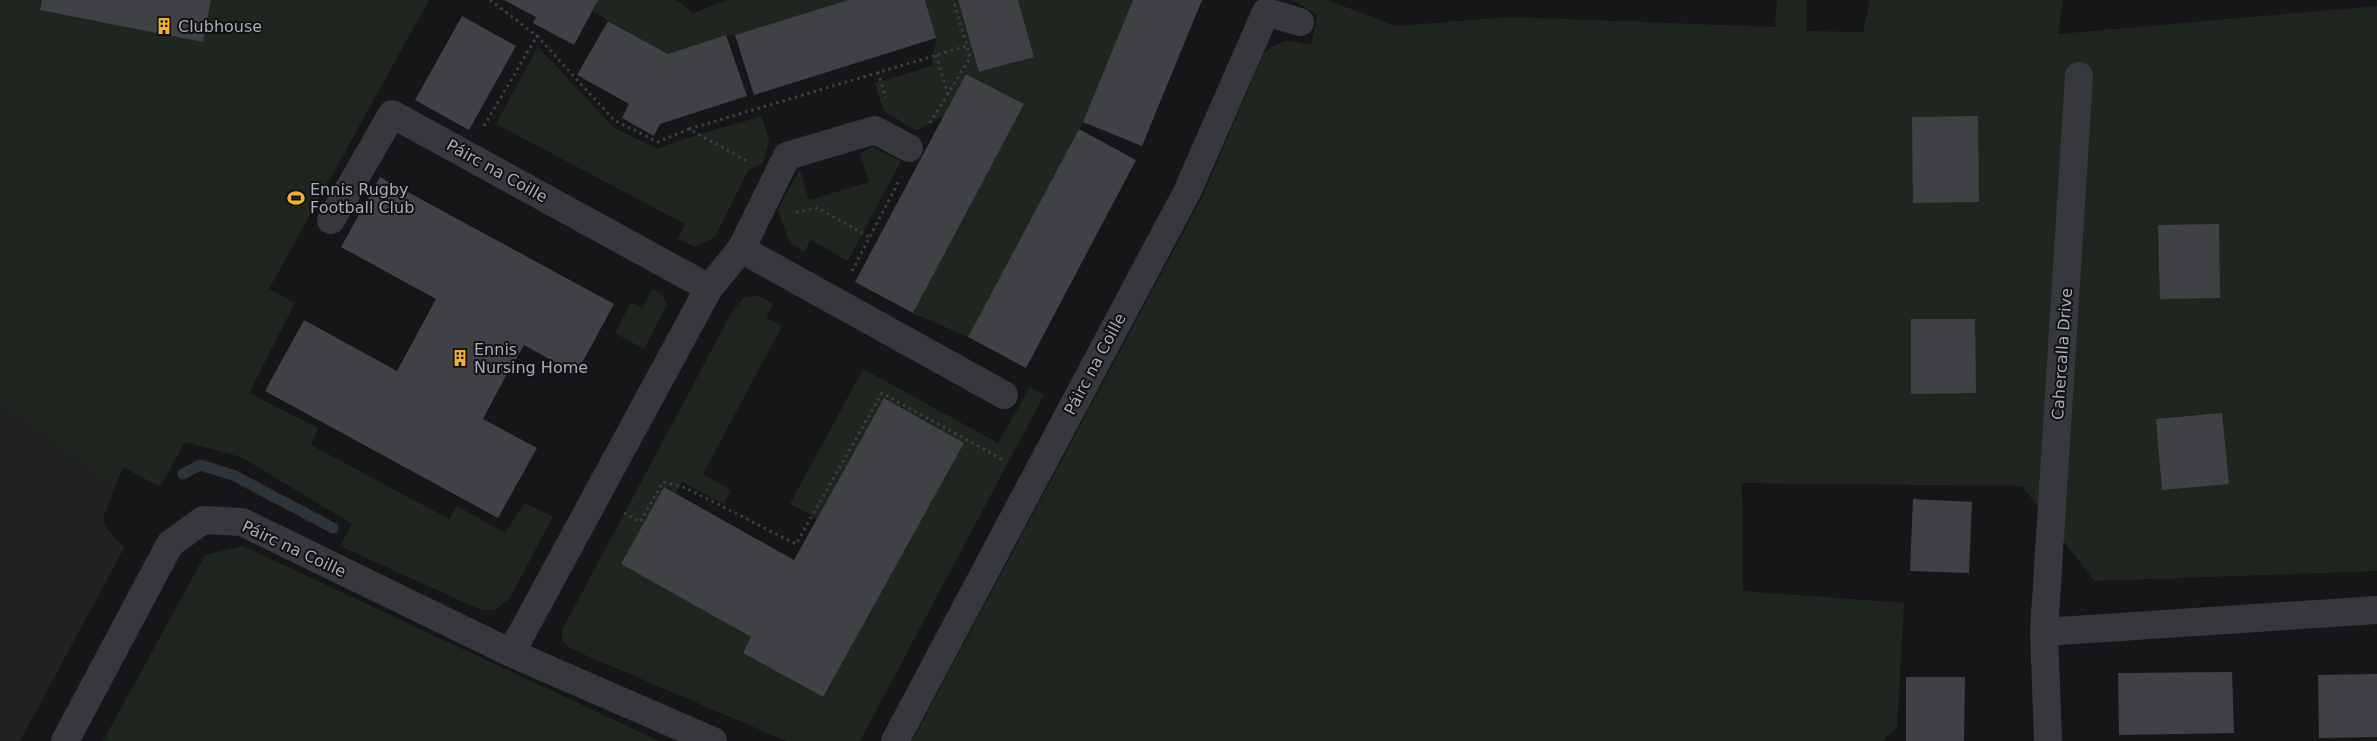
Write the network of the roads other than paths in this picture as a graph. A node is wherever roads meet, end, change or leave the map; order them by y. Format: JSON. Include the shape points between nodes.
{"nodes":[{"id":1,"x":1300,"y":22,"type":"dead end"},
{"id":2,"x":2079,"y":76,"type":"dead end"},
{"id":3,"x":917,"y":139,"type":"road end"},
{"id":4,"x":332,"y":220,"type":"dead end"},
{"id":5,"x":741,"y":249,"type":"junction"},
{"id":6,"x":709,"y":288,"type":"junction"},
{"id":7,"x":1004,"y":395,"type":"dead end"},
{"id":8,"x":2377,"y":610,"type":"edge"},
{"id":9,"x":2044,"y":632,"type":"junction"},
{"id":10,"x":510,"y":653,"type":"junction"},
{"id":11,"x":65,"y":741,"type":"edge"},
{"id":12,"x":713,"y":741,"type":"edge"},
{"id":13,"x":896,"y":741,"type":"edge"},
{"id":14,"x":2048,"y":741,"type":"edge"}],
"edges":[{"from":1,"to":13,"type":"street","name":"Páirc na Coille","via":[[1266,12],[1186,192]]},
{"from":2,"to":9,"type":"street","name":"Cahercalla Drive"},
{"from":3,"to":5,"type":"street","via":[[875,130],[788,156]]},
{"from":4,"to":6,"type":"street","name":"Páirc na Coille","via":[[392,114]]},
{"from":5,"to":6,"type":"street"},
{"from":5,"to":7,"type":"street"},
{"from":6,"to":10,"type":"street"},
{"from":8,"to":9,"type":"street"},
{"from":9,"to":14,"type":"street","name":"Cahercalla Drive"},
{"from":10,"to":11,"type":"street","name":"Páirc na Coille","via":[[242,522],[203,520],[170,544]]},
{"from":10,"to":12,"type":"street","name":"Páirc na Coille"}]}
